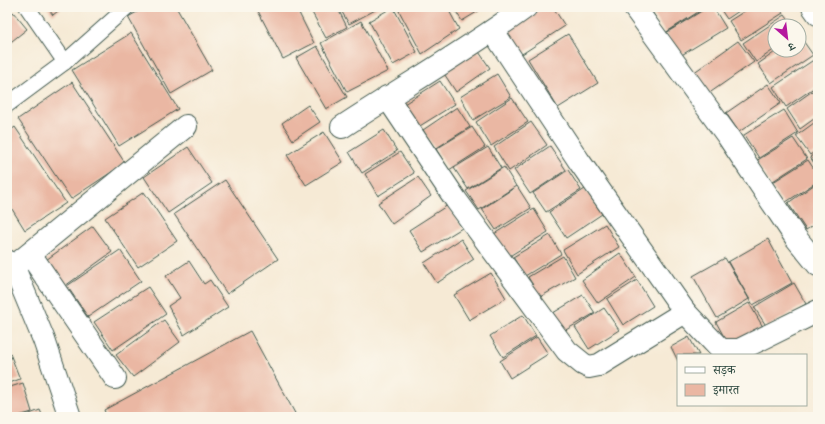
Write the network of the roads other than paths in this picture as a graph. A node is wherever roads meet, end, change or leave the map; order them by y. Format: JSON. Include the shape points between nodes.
{"nodes":[{"id":1,"x":27,"y":7,"type":"edge"},
{"id":2,"x":127,"y":7,"type":"edge"},
{"id":3,"x":526,"y":7,"type":"edge"},
{"id":4,"x":634,"y":7,"type":"edge"},
{"id":5,"x":813,"y":7,"type":"edge"},
{"id":6,"x":818,"y":14,"type":"edge"},
{"id":7,"x":493,"y":31,"type":"junction"},
{"id":8,"x":65,"y":62,"type":"junction"},
{"id":9,"x":387,"y":97,"type":"junction"},
{"id":10,"x":7,"y":105,"type":"edge"},
{"id":11,"x":186,"y":126,"type":"dead end"},
{"id":12,"x":342,"y":127,"type":"dead end"},
{"id":13,"x":30,"y":254,"type":"junction"},
{"id":14,"x":10,"y":265,"type":"edge"},
{"id":15,"x":818,"y":265,"type":"edge"},
{"id":16,"x":818,"y":311,"type":"edge"},
{"id":17,"x":685,"y":312,"type":"junction"},
{"id":18,"x":116,"y":378,"type":"dead end"},
{"id":19,"x":70,"y":417,"type":"edge"}],
"edges":[{"from":1,"to":8,"type":"lane"},
{"from":2,"to":8,"type":"lane"},
{"from":3,"to":7,"type":"street"},
{"from":4,"to":15,"type":"street","via":[[727,135],[796,238]]},
{"from":5,"to":6,"type":"street"},
{"from":7,"to":9,"type":"street"},
{"from":7,"to":17,"type":"street","via":[[579,161]]},
{"from":8,"to":10,"type":"lane"},
{"from":9,"to":12,"type":"street"},
{"from":9,"to":17,"type":"street","via":[[456,200],[567,351],[583,364],[589,367],[599,365]]},
{"from":11,"to":13,"type":"street"},
{"from":13,"to":14,"type":"street"},
{"from":13,"to":18,"type":"street"},
{"from":14,"to":19,"type":"street","via":[[17,275],[44,340]]},
{"from":16,"to":17,"type":"street","via":[[739,350],[727,351],[720,350]]}]}
